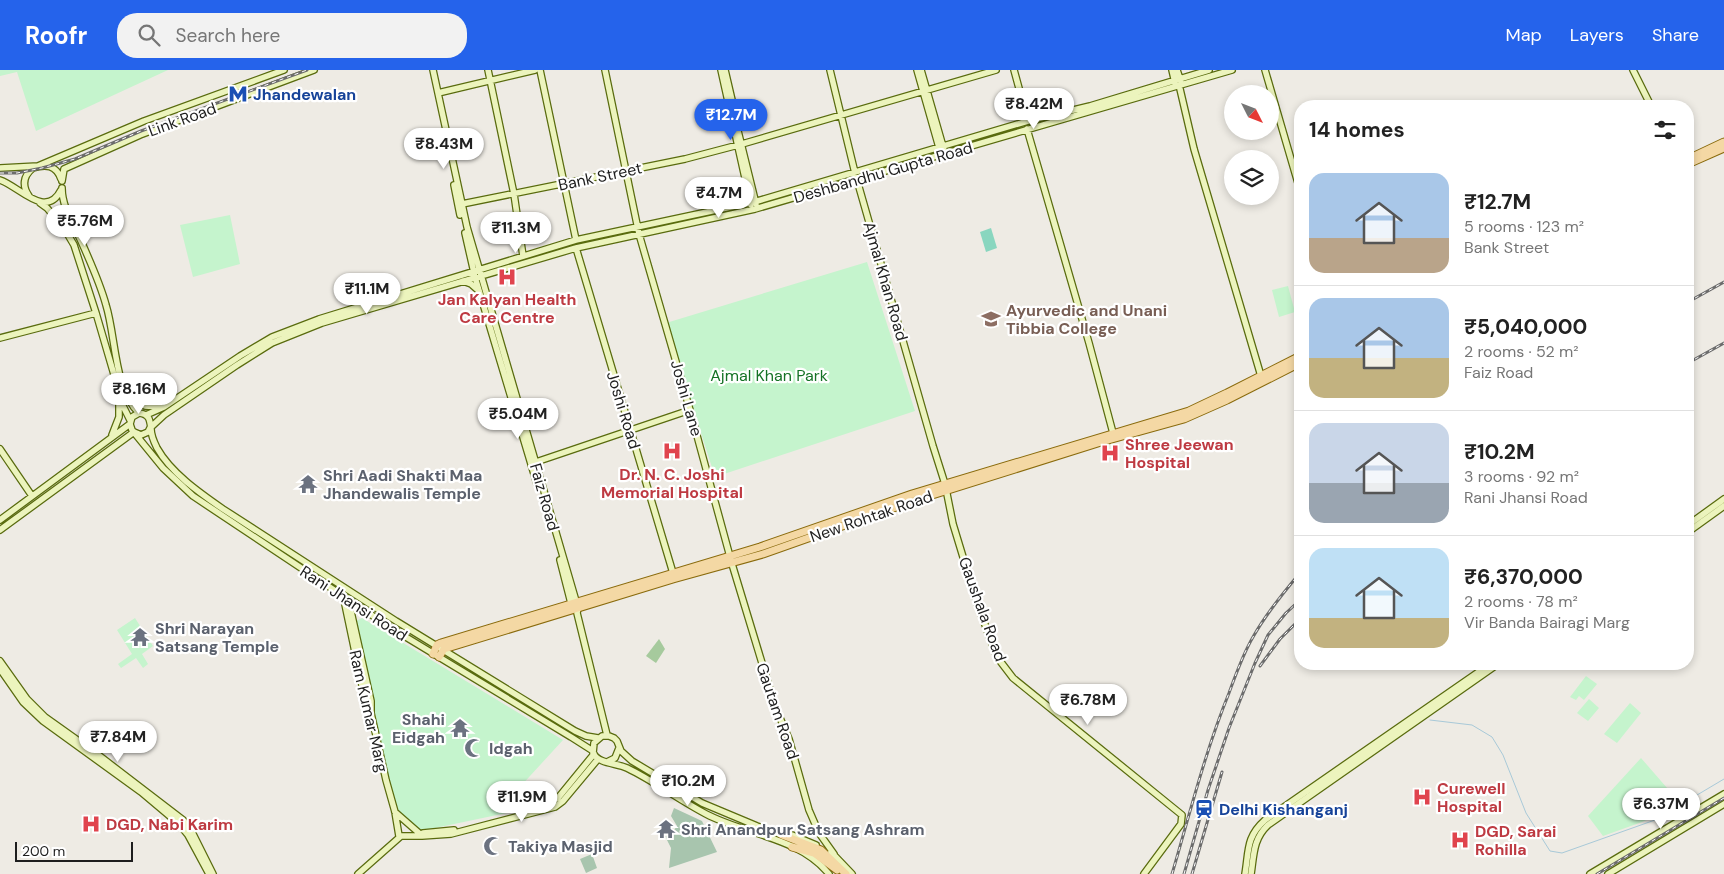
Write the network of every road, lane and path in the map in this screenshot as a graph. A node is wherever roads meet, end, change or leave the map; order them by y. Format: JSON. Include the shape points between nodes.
{"nodes":[{"id":1,"x":284,"y":70,"type":"edge"},
{"id":2,"x":314,"y":70,"type":"edge"},
{"id":3,"x":432,"y":70,"type":"edge"},
{"id":4,"x":488,"y":70,"type":"edge"},
{"id":5,"x":535,"y":70,"type":"edge"},
{"id":6,"x":540,"y":70,"type":"edge"},
{"id":7,"x":605,"y":70,"type":"edge"},
{"id":8,"x":721,"y":70,"type":"edge"},
{"id":9,"x":725,"y":70,"type":"edge"},
{"id":10,"x":830,"y":70,"type":"edge"},
{"id":11,"x":917,"y":70,"type":"edge"},
{"id":12,"x":921,"y":70,"type":"edge"},
{"id":13,"x":996,"y":70,"type":"edge"},
{"id":14,"x":1014,"y":70,"type":"edge"},
{"id":15,"x":1172,"y":70,"type":"edge"},
{"id":16,"x":1177,"y":70,"type":"edge"},
{"id":17,"x":1209,"y":70,"type":"edge"},
{"id":18,"x":1232,"y":70,"type":"edge"},
{"id":19,"x":1265,"y":70,"type":"edge"},
{"id":20,"x":1633,"y":70,"type":"edge"},
{"id":21,"x":490,"y":80,"type":"junction"},
{"id":22,"x":1178,"y":84,"type":"junction"},
{"id":23,"x":925,"y":91,"type":"junction"},
{"id":24,"x":438,"y":93,"type":"junction"},
{"id":25,"x":1648,"y":100,"type":"edge"},
{"id":26,"x":841,"y":116,"type":"junction"},
{"id":27,"x":1028,"y":121,"type":"junction"},
{"id":28,"x":1027,"y":129,"type":"junction"},
{"id":29,"x":1724,"y":142,"type":"edge"},
{"id":30,"x":740,"y":144,"type":"junction"},
{"id":31,"x":941,"y":147,"type":"junction"},
{"id":32,"x":1724,"y":148,"type":"edge"},
{"id":33,"x":943,"y":154,"type":"junction"},
{"id":34,"x":1694,"y":155,"type":"edge"},
{"id":35,"x":1694,"y":161,"type":"edge"},
{"id":36,"x":38,"y":166,"type":"junction"},
{"id":37,"x":0,"y":168,"type":"edge"},
{"id":38,"x":1294,"y":169,"type":"edge"},
{"id":39,"x":626,"y":170,"type":"junction"},
{"id":40,"x":856,"y":176,"type":"junction"},
{"id":41,"x":0,"y":180,"type":"edge"},
{"id":42,"x":62,"y":180,"type":"junction"},
{"id":43,"x":564,"y":183,"type":"junction"},
{"id":44,"x":62,"y":188,"type":"junction"},
{"id":45,"x":514,"y":194,"type":"junction"},
{"id":46,"x":29,"y":196,"type":"junction"},
{"id":47,"x":40,"y":202,"type":"junction"},
{"id":48,"x":753,"y":202,"type":"junction"},
{"id":49,"x":462,"y":204,"type":"junction"},
{"id":50,"x":755,"y":209,"type":"junction"},
{"id":51,"x":638,"y":226,"type":"junction"},
{"id":52,"x":639,"y":234,"type":"junction"},
{"id":53,"x":576,"y":240,"type":"junction"},
{"id":54,"x":576,"y":248,"type":"junction"},
{"id":55,"x":523,"y":256,"type":"junction"},
{"id":56,"x":478,"y":272,"type":"junction"},
{"id":57,"x":463,"y":281,"type":"junction"},
{"id":58,"x":480,"y":292,"type":"junction"},
{"id":59,"x":96,"y":313,"type":"junction"},
{"id":60,"x":320,"y":321,"type":"junction"},
{"id":61,"x":0,"y":338,"type":"edge"},
{"id":62,"x":242,"y":358,"type":"junction"},
{"id":63,"x":1294,"y":359,"type":"edge"},
{"id":64,"x":1294,"y":366,"type":"edge"},
{"id":65,"x":1261,"y":376,"type":"junction"},
{"id":66,"x":126,"y":392,"type":"junction"},
{"id":67,"x":118,"y":396,"type":"junction"},
{"id":68,"x":164,"y":406,"type":"junction"},
{"id":69,"x":690,"y":410,"type":"junction"},
{"id":70,"x":142,"y":414,"type":"junction"},
{"id":71,"x":130,"y":422,"type":"junction"},
{"id":72,"x":150,"y":428,"type":"junction"},
{"id":73,"x":630,"y":430,"type":"junction"},
{"id":74,"x":134,"y":432,"type":"junction"},
{"id":75,"x":1113,"y":433,"type":"junction"},
{"id":76,"x":110,"y":439,"type":"junction"},
{"id":77,"x":0,"y":449,"type":"edge"},
{"id":78,"x":533,"y":463,"type":"junction"},
{"id":79,"x":946,"y":487,"type":"junction"},
{"id":80,"x":32,"y":496,"type":"junction"},
{"id":81,"x":1724,"y":499,"type":"edge"},
{"id":82,"x":1724,"y":506,"type":"edge"},
{"id":83,"x":0,"y":520,"type":"edge"},
{"id":84,"x":1694,"y":521,"type":"edge"},
{"id":85,"x":1694,"y":528,"type":"edge"},
{"id":86,"x":0,"y":530,"type":"edge"},
{"id":87,"x":731,"y":560,"type":"junction"},
{"id":88,"x":673,"y":573,"type":"junction"},
{"id":89,"x":344,"y":587,"type":"junction"},
{"id":90,"x":346,"y":598,"type":"junction"},
{"id":91,"x":575,"y":608,"type":"junction"},
{"id":92,"x":441,"y":647,"type":"junction"},
{"id":93,"x":436,"y":656,"type":"junction"},
{"id":94,"x":0,"y":661,"type":"edge"},
{"id":95,"x":0,"y":669,"type":"edge"},
{"id":96,"x":1481,"y":670,"type":"edge"},
{"id":97,"x":1489,"y":670,"type":"edge"},
{"id":98,"x":607,"y":735,"type":"junction"},
{"id":99,"x":598,"y":738,"type":"junction"},
{"id":100,"x":619,"y":746,"type":"junction"},
{"id":101,"x":594,"y":753,"type":"junction"},
{"id":102,"x":598,"y":759,"type":"junction"},
{"id":103,"x":607,"y":762,"type":"junction"},
{"id":104,"x":1724,"y":794,"type":"edge"},
{"id":105,"x":1724,"y":804,"type":"edge"},
{"id":106,"x":395,"y":812,"type":"junction"},
{"id":107,"x":417,"y":834,"type":"junction"},
{"id":108,"x":782,"y":835,"type":"junction"},
{"id":109,"x":401,"y":836,"type":"junction"},
{"id":110,"x":792,"y":846,"type":"junction"},
{"id":111,"x":834,"y":854,"type":"junction"},
{"id":112,"x":209,"y":874,"type":"edge"},
{"id":113,"x":213,"y":874,"type":"edge"},
{"id":114,"x":358,"y":874,"type":"edge"},
{"id":115,"x":829,"y":874,"type":"edge"},
{"id":116,"x":841,"y":874,"type":"edge"},
{"id":117,"x":846,"y":874,"type":"edge"},
{"id":118,"x":852,"y":874,"type":"edge"},
{"id":119,"x":1144,"y":874,"type":"edge"},
{"id":120,"x":1245,"y":874,"type":"edge"},
{"id":121,"x":1251,"y":874,"type":"edge"},
{"id":122,"x":1590,"y":874,"type":"edge"},
{"id":123,"x":1608,"y":874,"type":"edge"}],
"edges":[{"from":1,"to":36,"type":"street","name":"Link Road","via":[[144,121]]},
{"from":2,"to":42,"type":"street","name":"Link Road","via":[[140,135],[64,169]]},
{"from":3,"to":24,"type":"street"},
{"from":3,"to":56,"type":"street","name":"Faiz Road","via":[[457,201]]},
{"from":4,"to":21,"type":"street"},
{"from":5,"to":21,"type":"street"},
{"from":6,"to":43,"type":"street"},
{"from":7,"to":39,"type":"street","name":"Joshi Lane"},
{"from":8,"to":30,"type":"street"},
{"from":9,"to":30,"type":"street"},
{"from":10,"to":26,"type":"street","name":"Ajmal Khan Road"},
{"from":11,"to":23,"type":"street"},
{"from":12,"to":23,"type":"street"},
{"from":13,"to":23,"type":"street","name":"Bank Street"},
{"from":14,"to":27,"type":"street"},
{"from":15,"to":22,"type":"street"},
{"from":16,"to":22,"type":"street"},
{"from":17,"to":22,"type":"street","name":"Deshbandhu Gupta Road"},
{"from":18,"to":22,"type":"street","name":"Deshbandhu Gupta Road"},
{"from":19,"to":38,"type":"street"},
{"from":20,"to":25,"type":"street"},
{"from":21,"to":24,"type":"street"},
{"from":21,"to":45,"type":"street"},
{"from":22,"to":27,"type":"street","name":"Deshbandhu Gupta Road"},
{"from":22,"to":28,"type":"street","name":"Deshbandhu Gupta Road"},
{"from":22,"to":65,"type":"street"},
{"from":23,"to":26,"type":"street","name":"Bank Street"},
{"from":23,"to":31,"type":"street"},
{"from":24,"to":49,"type":"street"},
{"from":26,"to":30,"type":"street","name":"Bank Street"},
{"from":26,"to":40,"type":"street","name":"Ajmal Khan Road"},
{"from":27,"to":31,"type":"street","name":"Deshbandhu Gupta Road"},
{"from":28,"to":33,"type":"street","name":"Deshbandhu Gupta Road"},
{"from":28,"to":75,"type":"street"},
{"from":29,"to":34,"type":"main road"},
{"from":30,"to":39,"type":"street","name":"Bank Street"},
{"from":30,"to":48,"type":"street"},
{"from":31,"to":33,"type":"street"},
{"from":31,"to":40,"type":"street","name":"Deshbandhu Gupta Road"},
{"from":32,"to":35,"type":"main road"},
{"from":33,"to":40,"type":"street","name":"Deshbandhu Gupta Road"},
{"from":36,"to":37,"type":"street"},
{"from":36,"to":42,"type":"street","via":[[53,168]]},
{"from":36,"to":46,"type":"street","via":[[29,171],[25,179]]},
{"from":39,"to":43,"type":"street","name":"Bank Street"},
{"from":39,"to":51,"type":"street","name":"Joshi Lane"},
{"from":40,"to":48,"type":"street","name":"Deshbandhu Gupta Road"},
{"from":40,"to":50,"type":"street","name":"Deshbandhu Gupta Road"},
{"from":40,"to":79,"type":"street","name":"Ajmal Khan Road"},
{"from":41,"to":46,"type":"street"},
{"from":42,"to":44,"type":"street"},
{"from":43,"to":45,"type":"street","name":"Bank Street"},
{"from":43,"to":53,"type":"street"},
{"from":44,"to":47,"type":"street","via":[[55,198]]},
{"from":44,"to":66,"type":"street","via":[[62,200],[106,305]]},
{"from":45,"to":49,"type":"street","name":"Bank Street"},
{"from":45,"to":55,"type":"street"},
{"from":46,"to":47,"type":"street"},
{"from":47,"to":59,"type":"street","via":[[64,228],[74,245]]},
{"from":48,"to":50,"type":"street"},
{"from":48,"to":51,"type":"street","name":"Deshbandhu Gupta Road"},
{"from":49,"to":56,"type":"street"},
{"from":50,"to":52,"type":"street","name":"Deshbandhu Gupta Road"},
{"from":51,"to":52,"type":"street","name":"Joshi Lane"},
{"from":51,"to":53,"type":"street","name":"Deshbandhu Gupta Road"},
{"from":52,"to":54,"type":"street","name":"Deshbandhu Gupta Road"},
{"from":52,"to":69,"type":"street","name":"Joshi Lane"},
{"from":53,"to":55,"type":"street","name":"Deshbandhu Gupta Road"},
{"from":54,"to":56,"type":"street","name":"Deshbandhu Gupta Road"},
{"from":54,"to":73,"type":"street","name":"Joshi Road"},
{"from":55,"to":56,"type":"street","name":"Deshbandhu Gupta Road"},
{"from":56,"to":57,"type":"street","name":"Deshbandhu Gupta Road"},
{"from":56,"to":58,"type":"street"},
{"from":56,"to":60,"type":"street","name":"Deshbandhu Gupta Road"},
{"from":56,"to":78,"type":"street","name":"Faiz Road"},
{"from":57,"to":58,"type":"street"},
{"from":57,"to":60,"type":"street","name":"Deshbandhu Gupta Road"},
{"from":58,"to":78,"type":"street"},
{"from":59,"to":61,"type":"street"},
{"from":59,"to":67,"type":"street"},
{"from":60,"to":62,"type":"street","name":"Deshbandhu Gupta Road","via":[[272,337]]},
{"from":62,"to":68,"type":"street","name":"Deshbandhu Gupta Road"},
{"from":62,"to":72,"type":"street","name":"Deshbandhu Gupta Road"},
{"from":63,"to":65,"type":"main road","name":"New Rohtak Road"},
{"from":64,"to":79,"type":"main road","name":"New Rohtak Road","via":[[1184,419]]},
{"from":65,"to":75,"type":"main road","name":"New Rohtak Road","via":[[1189,410]]},
{"from":66,"to":68,"type":"street","via":[[145,406]]},
{"from":66,"to":70,"type":"street","via":[[132,407]]},
{"from":67,"to":71,"type":"street"},
{"from":67,"to":76,"type":"street","via":[[119,417]]},
{"from":68,"to":70,"type":"street","name":"Deshbandhu Gupta Road"},
{"from":69,"to":73,"type":"street"},
{"from":69,"to":87,"type":"street","name":"Joshi Lane"},
{"from":70,"to":71,"type":"street"},
{"from":70,"to":72,"type":"street","via":[[150,420]]},
{"from":71,"to":74,"type":"street"},
{"from":71,"to":76,"type":"street"},
{"from":72,"to":74,"type":"street","via":[[142,435]]},
{"from":72,"to":89,"type":"street","name":"Rani Jhansi Road","via":[[158,448],[196,490]]},
{"from":73,"to":78,"type":"street"},
{"from":73,"to":88,"type":"street","name":"Joshi Road"},
{"from":74,"to":86,"type":"street"},
{"from":74,"to":90,"type":"street","name":"Rani Jhansi Road","via":[[163,468],[193,496]]},
{"from":75,"to":79,"type":"main road","name":"New Rohtak Road"},
{"from":76,"to":80,"type":"street"},
{"from":77,"to":80,"type":"street"},
{"from":78,"to":91,"type":"street"},
{"from":79,"to":87,"type":"main road","name":"New Rohtak Road"},
{"from":79,"to":119,"type":"street","name":"Gaushala Road","via":[[953,524],[977,602],[1001,664],[1013,678],[1182,815],[1181,824]]},
{"from":80,"to":83,"type":"street"},
{"from":81,"to":84,"type":"street"},
{"from":82,"to":85,"type":"street"},
{"from":87,"to":88,"type":"main road","name":"New Rohtak Road"},
{"from":87,"to":91,"type":"main road","name":"New Rohtak Road"},
{"from":87,"to":111,"type":"street","name":"Gautam Road","via":[[809,810],[819,833]]},
{"from":88,"to":91,"type":"main road","name":"New Rohtak Road"},
{"from":89,"to":90,"type":"street","name":"Ram Kumar Marg"},
{"from":89,"to":92,"type":"street","name":"Rani Jhansi Road"},
{"from":90,"to":93,"type":"street","name":"Rani Jhansi Road"},
{"from":90,"to":106,"type":"street","name":"Ram Kumar Marg","via":[[367,709]]},
{"from":91,"to":92,"type":"main road","name":"New Rohtak Road"},
{"from":91,"to":92,"type":"main road","name":"New Rohtak Road","via":[[458,638]]},
{"from":91,"to":98,"type":"street"},
{"from":92,"to":93,"type":"main road"},
{"from":92,"to":99,"type":"street","name":"Rani Jhansi Road","via":[[575,731]]},
{"from":93,"to":101,"type":"street","name":"Rani Jhansi Road"},
{"from":94,"to":113,"type":"street","via":[[45,717],[184,820]]},
{"from":95,"to":112,"type":"street","via":[[32,712],[180,824]]},
{"from":96,"to":120,"type":"street","via":[[1265,820],[1254,830]]},
{"from":97,"to":121,"type":"street","via":[[1268,825],[1260,832],[1256,843]]},
{"from":98,"to":99,"type":"street"},
{"from":98,"to":100,"type":"street","via":[[614,738]]},
{"from":99,"to":101,"type":"street","via":[[593,745]]},
{"from":100,"to":103,"type":"street","via":[[616,757]]},
{"from":100,"to":108,"type":"street","via":[[632,761],[702,803]]},
{"from":101,"to":102,"type":"street"},
{"from":101,"to":107,"type":"street","via":[[558,798],[545,806],[459,829]]},
{"from":102,"to":103,"type":"street"},
{"from":102,"to":107,"type":"street","via":[[563,801],[555,806],[459,832]]},
{"from":103,"to":110,"type":"street","via":[[627,768],[708,815]]},
{"from":104,"to":122,"type":"street"},
{"from":105,"to":123,"type":"street"},
{"from":106,"to":107,"type":"street"},
{"from":106,"to":109,"type":"street","name":"Ram Kumar Marg"},
{"from":107,"to":109,"type":"street"},
{"from":108,"to":111,"type":"street","via":[[792,835]]},
{"from":108,"to":117,"type":"main road","via":[[821,850]]},
{"from":109,"to":114,"type":"street"},
{"from":110,"to":115,"type":"street"},
{"from":110,"to":116,"type":"main road","via":[[814,853]]},
{"from":111,"to":118,"type":"street"}]}
